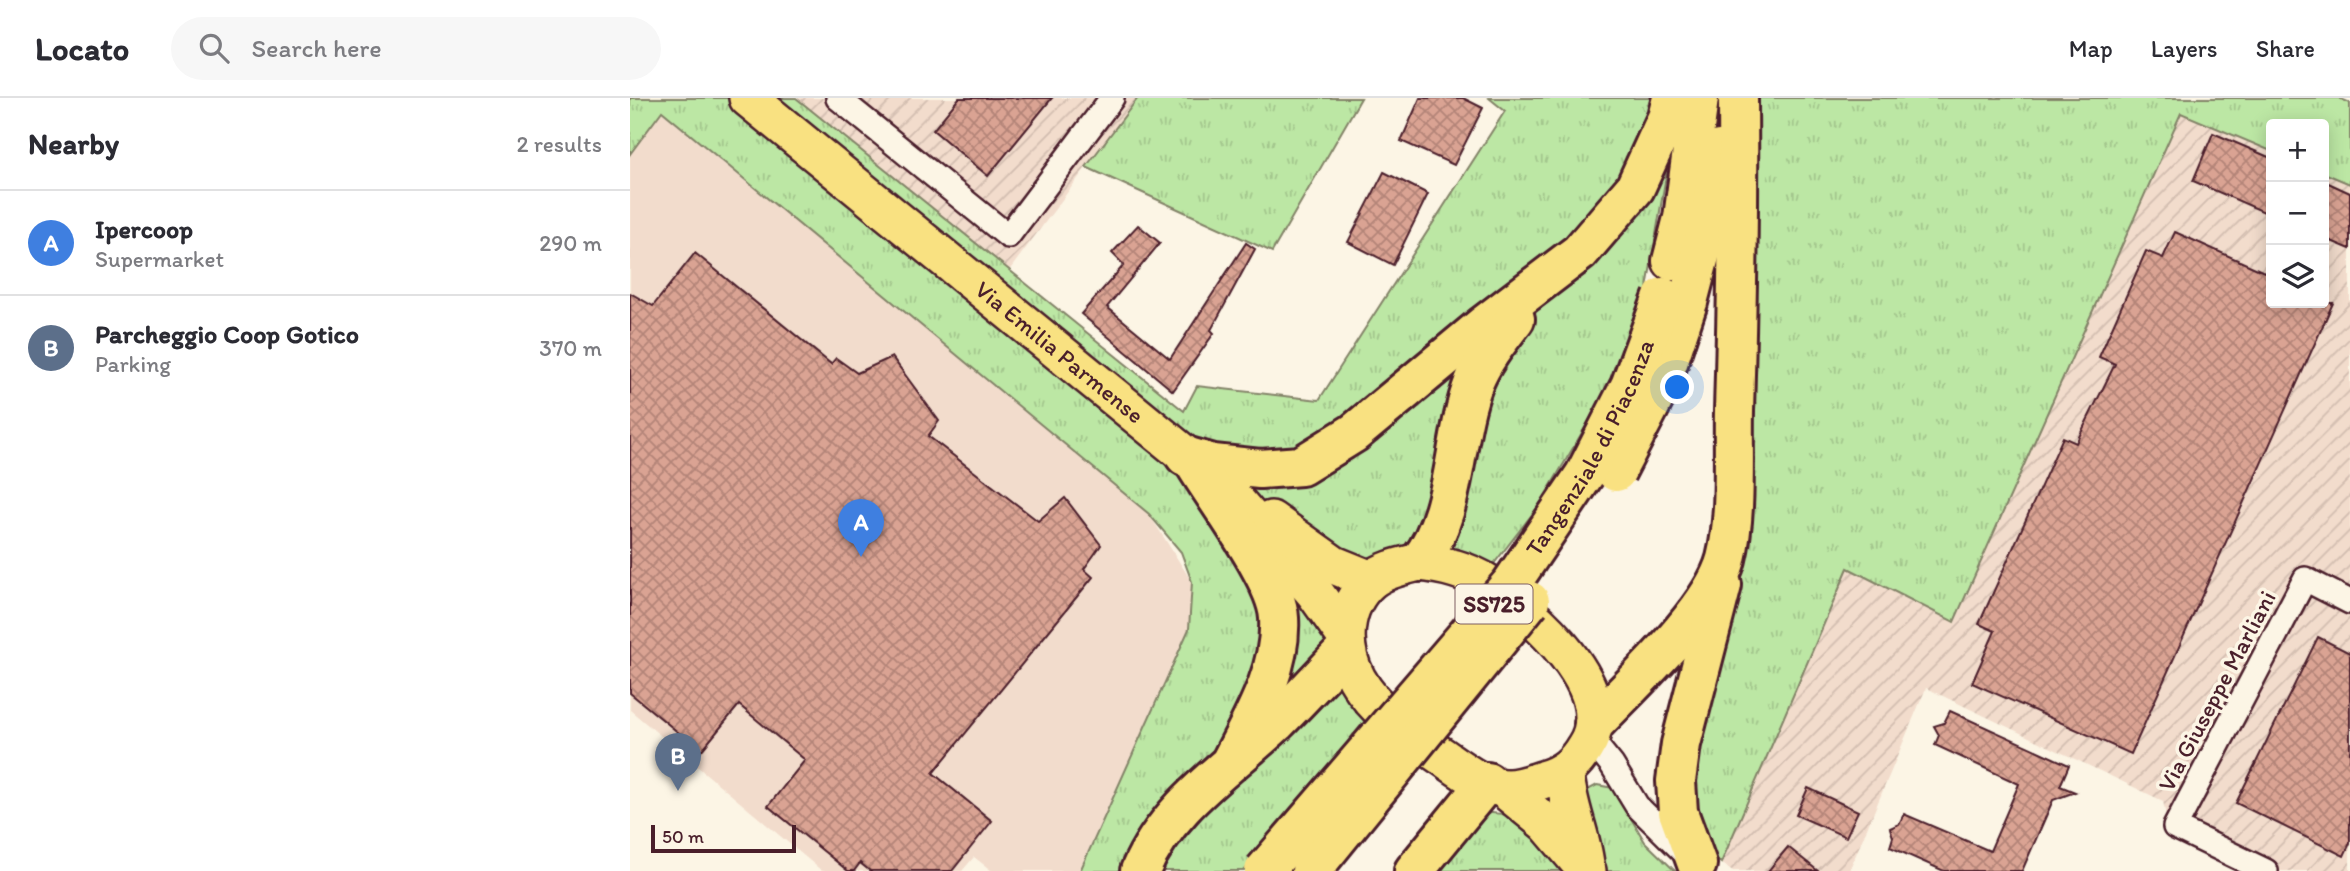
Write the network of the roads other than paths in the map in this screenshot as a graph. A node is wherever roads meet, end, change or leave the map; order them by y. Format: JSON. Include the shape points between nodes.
{"nodes":[{"id":1,"x":748,"y":98,"type":"edge"},
{"id":2,"x":838,"y":98,"type":"edge"},
{"id":3,"x":1112,"y":98,"type":"edge"},
{"id":4,"x":1672,"y":98,"type":"edge"},
{"id":5,"x":1699,"y":98,"type":"edge"},
{"id":6,"x":1725,"y":98,"type":"edge"},
{"id":7,"x":1738,"y":98,"type":"edge"},
{"id":8,"x":1541,"y":284,"type":"junction"},
{"id":9,"x":1675,"y":299,"type":"junction"},
{"id":10,"x":1201,"y":468,"type":"junction"},
{"id":11,"x":1726,"y":560,"type":"junction"},
{"id":12,"x":1419,"y":562,"type":"junction"},
{"id":13,"x":1371,"y":580,"type":"junction"},
{"id":14,"x":2350,"y":601,"type":"edge"},
{"id":15,"x":1346,"y":643,"type":"junction"},
{"id":16,"x":1592,"y":731,"type":"junction"},
{"id":17,"x":1233,"y":759,"type":"junction"},
{"id":18,"x":1565,"y":771,"type":"junction"},
{"id":19,"x":1495,"y":785,"type":"junction"},
{"id":20,"x":1701,"y":867,"type":"edge"},
{"id":21,"x":1586,"y":870,"type":"edge"},
{"id":22,"x":1140,"y":871,"type":"edge"},
{"id":23,"x":1264,"y":871,"type":"edge"},
{"id":24,"x":1311,"y":871,"type":"edge"},
{"id":25,"x":1414,"y":871,"type":"edge"},
{"id":26,"x":2266,"y":871,"type":"edge"}],
"edges":[{"from":1,"to":10,"type":"main road","name":"Via Emilia Parmense"},
{"from":2,"to":3,"type":"street","via":[[1008,236]]},
{"from":4,"to":8,"type":"highway","via":[[1634,188],[1580,252]]},
{"from":5,"to":9,"type":"highway","name":"Tangenziale di Piacenza","number":"SS725"},
{"from":6,"to":9,"type":"highway","name":"Tangenziale di Piacenza","number":"SS725","via":[[1711,213]]},
{"from":7,"to":11,"type":"highway","via":[[1740,227],[1732,505]]},
{"from":8,"to":10,"type":"highway","via":[[1484,324],[1354,433],[1301,466],[1260,469],[1213,464]]},
{"from":8,"to":12,"type":"highway","via":[[1485,358],[1473,385],[1441,518],[1432,545]]},
{"from":9,"to":23,"type":"highway","name":"Tangenziale di Piacenza","number":"SS725","bridge":true,"via":[[1585,474],[1511,584]]},
{"from":9,"to":24,"type":"highway","name":"Tangenziale di Piacenza","number":"SS725","bridge":true,"via":[[1660,387],[1609,485],[1532,599]]},
{"from":10,"to":13,"type":"main road","via":[[1334,565]]},
{"from":10,"to":15,"type":"main road","name":"Via Emilia Parmense","via":[[1291,563]]},
{"from":10,"to":17,"type":"highway","via":[[1223,511],[1258,561],[1280,617],[1275,662]]},
{"from":11,"to":16,"type":"highway","via":[[1710,593]]},
{"from":11,"to":20,"type":"highway","via":[[1676,781],[1678,813]]},
{"from":12,"to":13,"type":"main road"},
{"from":12,"to":16,"type":"main road","via":[[1454,567],[1487,582],[1517,604],[1577,666],[1590,694]]},
{"from":13,"to":15,"type":"main road","via":[[1348,614]]},
{"from":14,"to":26,"type":"street","name":"Via Giuseppe Marliani","via":[[2305,579],[2175,827]]},
{"from":15,"to":17,"type":"highway","via":[[1275,723]]},
{"from":15,"to":19,"type":"main road","via":[[1357,679],[1407,733]]},
{"from":16,"to":18,"type":"main road"},
{"from":16,"to":20,"type":"street","via":[[1637,806]]},
{"from":17,"to":22,"type":"highway","via":[[1168,822]]},
{"from":18,"to":19,"type":"main road","via":[[1530,784]]},
{"from":18,"to":21,"type":"main road"},
{"from":19,"to":21,"type":"main road","via":[[1548,824]]},
{"from":19,"to":25,"type":"highway"}]}
